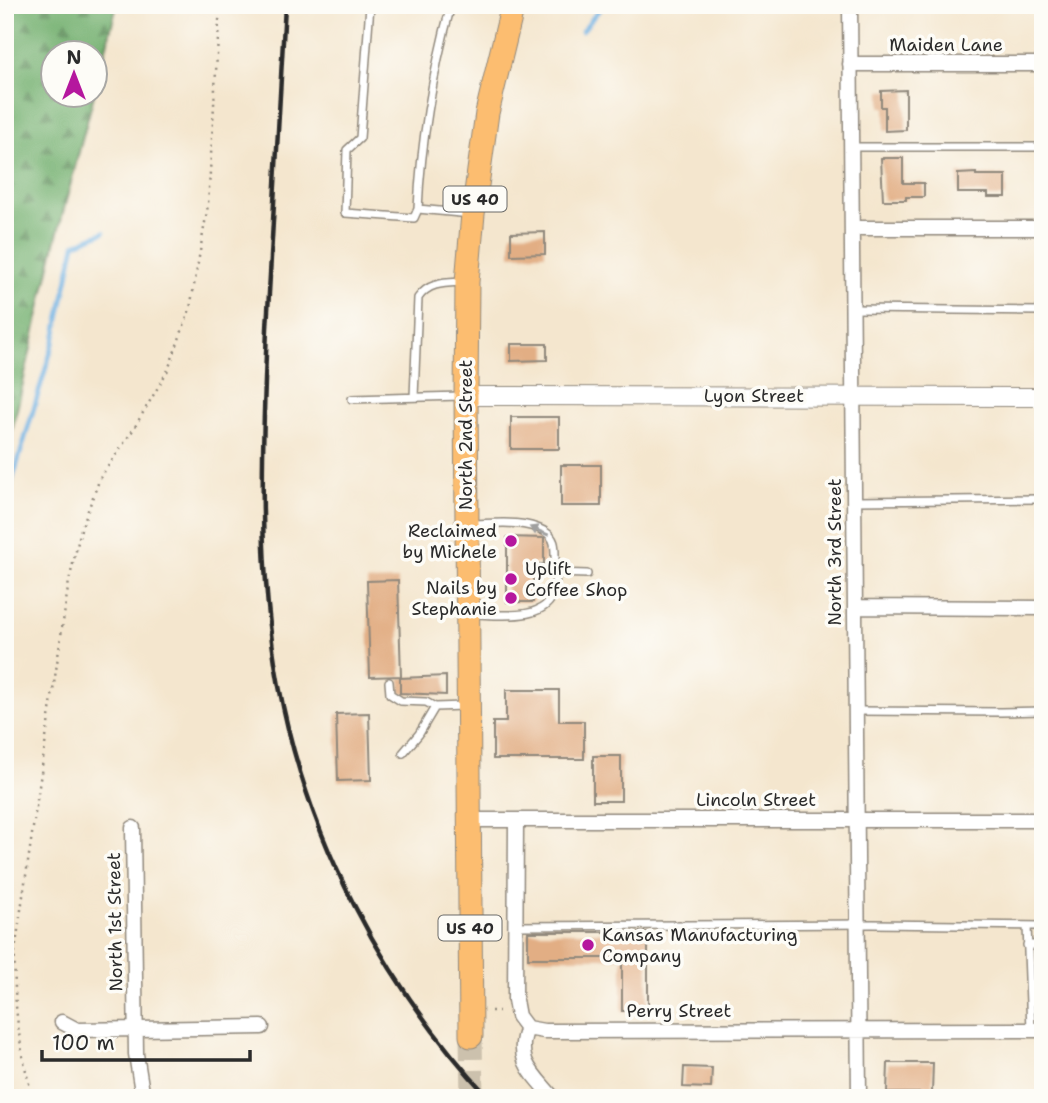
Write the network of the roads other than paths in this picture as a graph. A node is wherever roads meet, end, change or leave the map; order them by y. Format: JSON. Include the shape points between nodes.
{"nodes":[{"id":1,"x":370,"y":5,"type":"edge"},
{"id":2,"x":451,"y":5,"type":"edge"},
{"id":3,"x":513,"y":5,"type":"edge"},
{"id":4,"x":850,"y":5,"type":"edge"},
{"id":5,"x":850,"y":64,"type":"junction"},
{"id":6,"x":1043,"y":64,"type":"edge"},
{"id":7,"x":1043,"y":146,"type":"edge"},
{"id":8,"x":852,"y":147,"type":"junction"},
{"id":9,"x":418,"y":209,"type":"junction"},
{"id":10,"x":473,"y":214,"type":"junction"},
{"id":11,"x":853,"y":228,"type":"junction"},
{"id":12,"x":1043,"y":228,"type":"edge"},
{"id":13,"x":467,"y":282,"type":"junction"},
{"id":14,"x":854,"y":309,"type":"junction"},
{"id":15,"x":1043,"y":311,"type":"edge"},
{"id":16,"x":466,"y":396,"type":"junction"},
{"id":17,"x":853,"y":396,"type":"junction"},
{"id":18,"x":414,"y":397,"type":"junction"},
{"id":19,"x":1043,"y":397,"type":"edge"},
{"id":20,"x":352,"y":399,"type":"dead end"},
{"id":21,"x":1043,"y":499,"type":"edge"},
{"id":22,"x":854,"y":500,"type":"junction"},
{"id":23,"x":467,"y":524,"type":"junction"},
{"id":24,"x":555,"y":573,"type":"junction"},
{"id":25,"x":587,"y":574,"type":"dead end"},
{"id":26,"x":855,"y":607,"type":"junction"},
{"id":27,"x":1043,"y":608,"type":"edge"},
{"id":28,"x":468,"y":614,"type":"junction"},
{"id":29,"x":389,"y":682,"type":"dead end"},
{"id":30,"x":469,"y":706,"type":"junction"},
{"id":31,"x":435,"y":707,"type":"junction"},
{"id":32,"x":856,"y":710,"type":"junction"},
{"id":33,"x":1043,"y":710,"type":"edge"},
{"id":34,"x":403,"y":753,"type":"dead end"},
{"id":35,"x":857,"y":819,"type":"junction"},
{"id":36,"x":469,"y":820,"type":"junction"},
{"id":37,"x":516,"y":820,"type":"junction"},
{"id":38,"x":1043,"y":820,"type":"edge"},
{"id":39,"x":133,"y":828,"type":"dead end"},
{"id":40,"x":858,"y":924,"type":"junction"},
{"id":41,"x":515,"y":926,"type":"junction"},
{"id":42,"x":1027,"y":926,"type":"junction"},
{"id":43,"x":1043,"y":926,"type":"edge"},
{"id":44,"x":1027,"y":945,"type":"junction"},
{"id":45,"x":1043,"y":945,"type":"edge"},
{"id":46,"x":62,"y":1022,"type":"dead end"},
{"id":47,"x":262,"y":1027,"type":"dead end"},
{"id":48,"x":527,"y":1028,"type":"junction"},
{"id":49,"x":135,"y":1029,"type":"junction"},
{"id":50,"x":858,"y":1030,"type":"junction"},
{"id":51,"x":1037,"y":1030,"type":"edge"},
{"id":52,"x":471,"y":1036,"type":"tunnel mouth"},
{"id":53,"x":144,"y":1098,"type":"edge"},
{"id":54,"x":553,"y":1098,"type":"edge"},
{"id":55,"x":859,"y":1098,"type":"edge"}],
"edges":[{"from":1,"to":9,"type":"lane","via":[[360,138],[347,150],[345,213],[415,218]]},
{"from":2,"to":9,"type":"lane","via":[[436,61],[420,157]]},
{"from":3,"to":10,"type":"highway","name":"North 2nd Street","number":"US 40","via":[[490,100]]},
{"from":4,"to":5,"type":"street","name":"North 3rd Street"},
{"from":5,"to":6,"type":"street","name":"Maiden Lane"},
{"from":5,"to":8,"type":"street","name":"North 3rd Street"},
{"from":7,"to":8,"type":"lane"},
{"from":8,"to":11,"type":"street","name":"North 3rd Street"},
{"from":9,"to":10,"type":"lane"},
{"from":10,"to":13,"type":"highway","name":"North 2nd Street","number":"US 40"},
{"from":11,"to":12,"type":"street"},
{"from":11,"to":14,"type":"street","name":"North 3rd Street"},
{"from":13,"to":16,"type":"highway","name":"North 2nd Street","number":"US 40"},
{"from":13,"to":18,"type":"lane","via":[[441,283],[424,289],[418,298]]},
{"from":14,"to":15,"type":"lane"},
{"from":14,"to":17,"type":"street","name":"North 3rd Street"},
{"from":16,"to":17,"type":"street","name":"Lyon Street"},
{"from":16,"to":18,"type":"lane"},
{"from":16,"to":23,"type":"highway","name":"North 2nd Street","number":"US 40"},
{"from":17,"to":19,"type":"street","name":"Lyon Street"},
{"from":17,"to":22,"type":"street","name":"North 3rd Street"},
{"from":18,"to":20,"type":"lane"},
{"from":21,"to":22,"type":"lane"},
{"from":22,"to":26,"type":"street","name":"North 3rd Street"},
{"from":24,"to":23,"type":"lane","one_way":true,"via":[[555,543],[545,532],[517,524]]},
{"from":23,"to":28,"type":"highway","name":"North 2nd Street","number":"US 40"},
{"from":24,"to":25,"type":"lane"},
{"from":24,"to":28,"type":"lane","via":[[554,595],[543,608],[522,614]]},
{"from":26,"to":27,"type":"street"},
{"from":26,"to":32,"type":"street","name":"North 3rd Street"},
{"from":28,"to":30,"type":"highway","name":"North 2nd Street","number":"US 40"},
{"from":29,"to":31,"type":"lane","via":[[394,699]]},
{"from":30,"to":31,"type":"lane"},
{"from":30,"to":36,"type":"highway","name":"North 2nd Street","number":"US 40"},
{"from":31,"to":34,"type":"lane"},
{"from":32,"to":33,"type":"lane"},
{"from":32,"to":35,"type":"street","name":"North 3rd Street"},
{"from":35,"to":37,"type":"street","name":"Lincoln Street"},
{"from":35,"to":38,"type":"street","name":"Lincoln Street"},
{"from":35,"to":40,"type":"street","name":"North 3rd Street"},
{"from":36,"to":37,"type":"street","name":"Lincoln Street"},
{"from":36,"to":52,"type":"highway","name":"North 2nd Street","number":"US 40"},
{"from":37,"to":41,"type":"street"},
{"from":39,"to":49,"type":"street","name":"North 1st Street"},
{"from":40,"to":41,"type":"lane"},
{"from":40,"to":42,"type":"lane"},
{"from":40,"to":50,"type":"street","name":"North 3rd Street"},
{"from":41,"to":48,"type":"street","via":[[515,1000],[518,1016]]},
{"from":42,"to":43,"type":"lane"},
{"from":42,"to":44,"type":"lane"},
{"from":44,"to":45,"type":"lane"},
{"from":44,"to":51,"type":"lane"},
{"from":46,"to":49,"type":"street","via":[[77,1030]]},
{"from":47,"to":49,"type":"street"},
{"from":48,"to":50,"type":"street","name":"Perry Street"},
{"from":48,"to":54,"type":"street","via":[[523,1039],[527,1067]]},
{"from":49,"to":53,"type":"street","name":"North 1st Street"},
{"from":50,"to":51,"type":"street","name":"Perry Street"},
{"from":50,"to":55,"type":"street","name":"North 3rd Street"}]}
